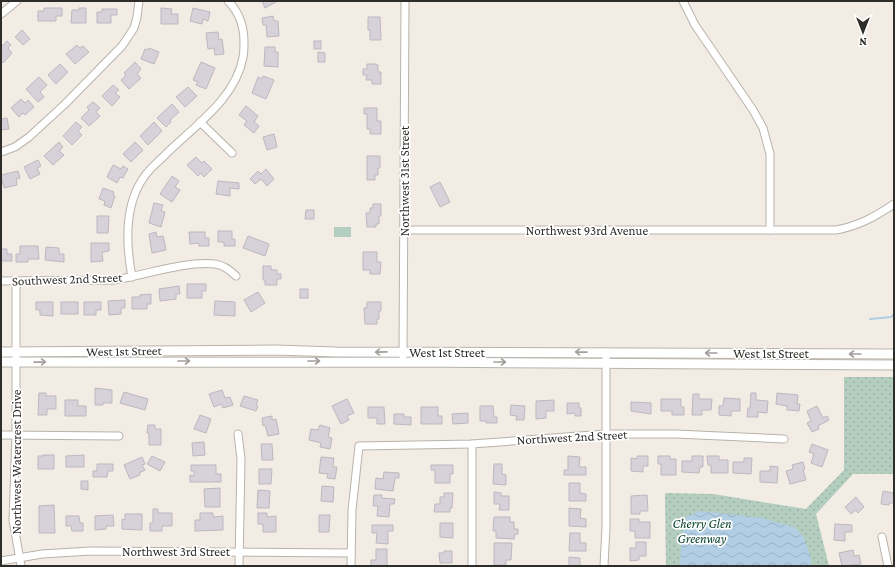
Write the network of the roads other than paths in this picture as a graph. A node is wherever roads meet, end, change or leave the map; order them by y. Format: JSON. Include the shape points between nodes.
{"nodes":[{"id":1,"x":17,"y":1,"type":"edge"},
{"id":2,"x":138,"y":1,"type":"edge"},
{"id":3,"x":228,"y":1,"type":"edge"},
{"id":4,"x":405,"y":1,"type":"edge"},
{"id":5,"x":683,"y":1,"type":"edge"},
{"id":6,"x":1,"y":14,"type":"edge"},
{"id":7,"x":200,"y":122,"type":"junction"},
{"id":8,"x":1,"y":152,"type":"edge"},
{"id":9,"x":232,"y":153,"type":"dead end"},
{"id":10,"x":894,"y":204,"type":"edge"},
{"id":11,"x":404,"y":230,"type":"junction"},
{"id":12,"x":770,"y":230,"type":"junction"},
{"id":13,"x":236,"y":276,"type":"dead end"},
{"id":14,"x":132,"y":277,"type":"junction"},
{"id":15,"x":1,"y":281,"type":"edge"},
{"id":16,"x":16,"y":281,"type":"junction"},
{"id":17,"x":403,"y":351,"type":"junction"},
{"id":18,"x":1,"y":352,"type":"edge"},
{"id":19,"x":606,"y":352,"type":"junction"},
{"id":20,"x":894,"y":354,"type":"edge"},
{"id":21,"x":16,"y":357,"type":"junction"},
{"id":22,"x":1,"y":362,"type":"edge"},
{"id":23,"x":404,"y":362,"type":"junction"},
{"id":24,"x":606,"y":362,"type":"junction"},
{"id":25,"x":894,"y":365,"type":"edge"},
{"id":26,"x":238,"y":434,"type":"dead end"},
{"id":27,"x":606,"y":434,"type":"junction"},
{"id":28,"x":1,"y":435,"type":"edge"},
{"id":29,"x":16,"y":435,"type":"junction"},
{"id":30,"x":119,"y":436,"type":"dead end"},
{"id":31,"x":784,"y":439,"type":"dead end"},
{"id":32,"x":472,"y":444,"type":"junction"},
{"id":33,"x":882,"y":537,"type":"dead end"},
{"id":34,"x":239,"y":551,"type":"junction"},
{"id":35,"x":351,"y":553,"type":"junction"},
{"id":36,"x":19,"y":558,"type":"junction"},
{"id":37,"x":1,"y":561,"type":"edge"},
{"id":38,"x":21,"y":566,"type":"edge"},
{"id":39,"x":239,"y":566,"type":"edge"},
{"id":40,"x":351,"y":566,"type":"edge"},
{"id":41,"x":472,"y":566,"type":"edge"},
{"id":42,"x":604,"y":566,"type":"edge"},
{"id":43,"x":888,"y":566,"type":"edge"}],
"edges":[{"from":1,"to":6,"type":"street"},
{"from":2,"to":8,"type":"street","via":[[138,17],[122,46],[29,137],[15,147]]},
{"from":3,"to":7,"type":"street","via":[[236,9],[244,33],[243,57],[235,81],[215,109]]},
{"from":4,"to":11,"type":"street","name":"Northwest 31st Street"},
{"from":5,"to":12,"type":"street","via":[[695,25],[763,128],[770,154]]},
{"from":7,"to":9,"type":"street"},
{"from":7,"to":14,"type":"street","via":[[144,176],[134,196],[128,219]]},
{"from":10,"to":12,"type":"street","name":"Northwest 93rd Avenue","via":[[873,218],[850,227],[824,231]]},
{"from":11,"to":12,"type":"street","name":"Northwest 93rd Avenue"},
{"from":11,"to":17,"type":"street","name":"Northwest 31st Street"},
{"from":13,"to":14,"type":"street","name":"Southwest 2nd Street","via":[[222,266],[207,264],[161,269]]},
{"from":14,"to":16,"type":"street","name":"Southwest 2nd Street","via":[[91,281]]},
{"from":15,"to":16,"type":"street","name":"Southwest 2nd Street"},
{"from":16,"to":21,"type":"street","name":"Northwest Watercrest Drive"},
{"from":19,"to":17,"type":"main road","name":"West 1st Street","one_way":true},
{"from":17,"to":21,"type":"main road","name":"West 1st Street","one_way":true,"via":[[276,350]]},
{"from":17,"to":23,"type":"street","name":"Northwest 31st Street"},
{"from":18,"to":21,"type":"main road","name":"West 1st Street"},
{"from":20,"to":19,"type":"main road","name":"West 1st Street","one_way":true},
{"from":19,"to":24,"type":"street"},
{"from":21,"to":22,"type":"main road","name":"West 1st Street"},
{"from":21,"to":23,"type":"main road","name":"West 1st Street","one_way":true},
{"from":21,"to":29,"type":"street","name":"Northwest Watercrest Drive"},
{"from":23,"to":24,"type":"main road","name":"West 1st Street","one_way":true},
{"from":24,"to":25,"type":"main road","name":"West 1st Street"},
{"from":24,"to":27,"type":"street"},
{"from":26,"to":34,"type":"street","via":[[241,459]]},
{"from":27,"to":31,"type":"street","name":"Northwest 2nd Street"},
{"from":27,"to":32,"type":"street","name":"Northwest 2nd Street"},
{"from":27,"to":42,"type":"street"},
{"from":28,"to":29,"type":"street"},
{"from":29,"to":30,"type":"street"},
{"from":29,"to":36,"type":"street","name":"Northwest Watercrest Drive","via":[[14,520]]},
{"from":32,"to":35,"type":"street","name":"Northwest 2nd Street","via":[[359,446],[352,510]]},
{"from":32,"to":41,"type":"street"},
{"from":33,"to":43,"type":"street"},
{"from":34,"to":35,"type":"street","name":"Northwest 3rd Street"},
{"from":34,"to":36,"type":"street","name":"Northwest 3rd Street","via":[[91,551]]},
{"from":34,"to":39,"type":"street"},
{"from":35,"to":40,"type":"street"},
{"from":36,"to":37,"type":"street","name":"Northwest 3rd Street"},
{"from":36,"to":38,"type":"street","name":"Northwest Watercrest Drive"}]}
